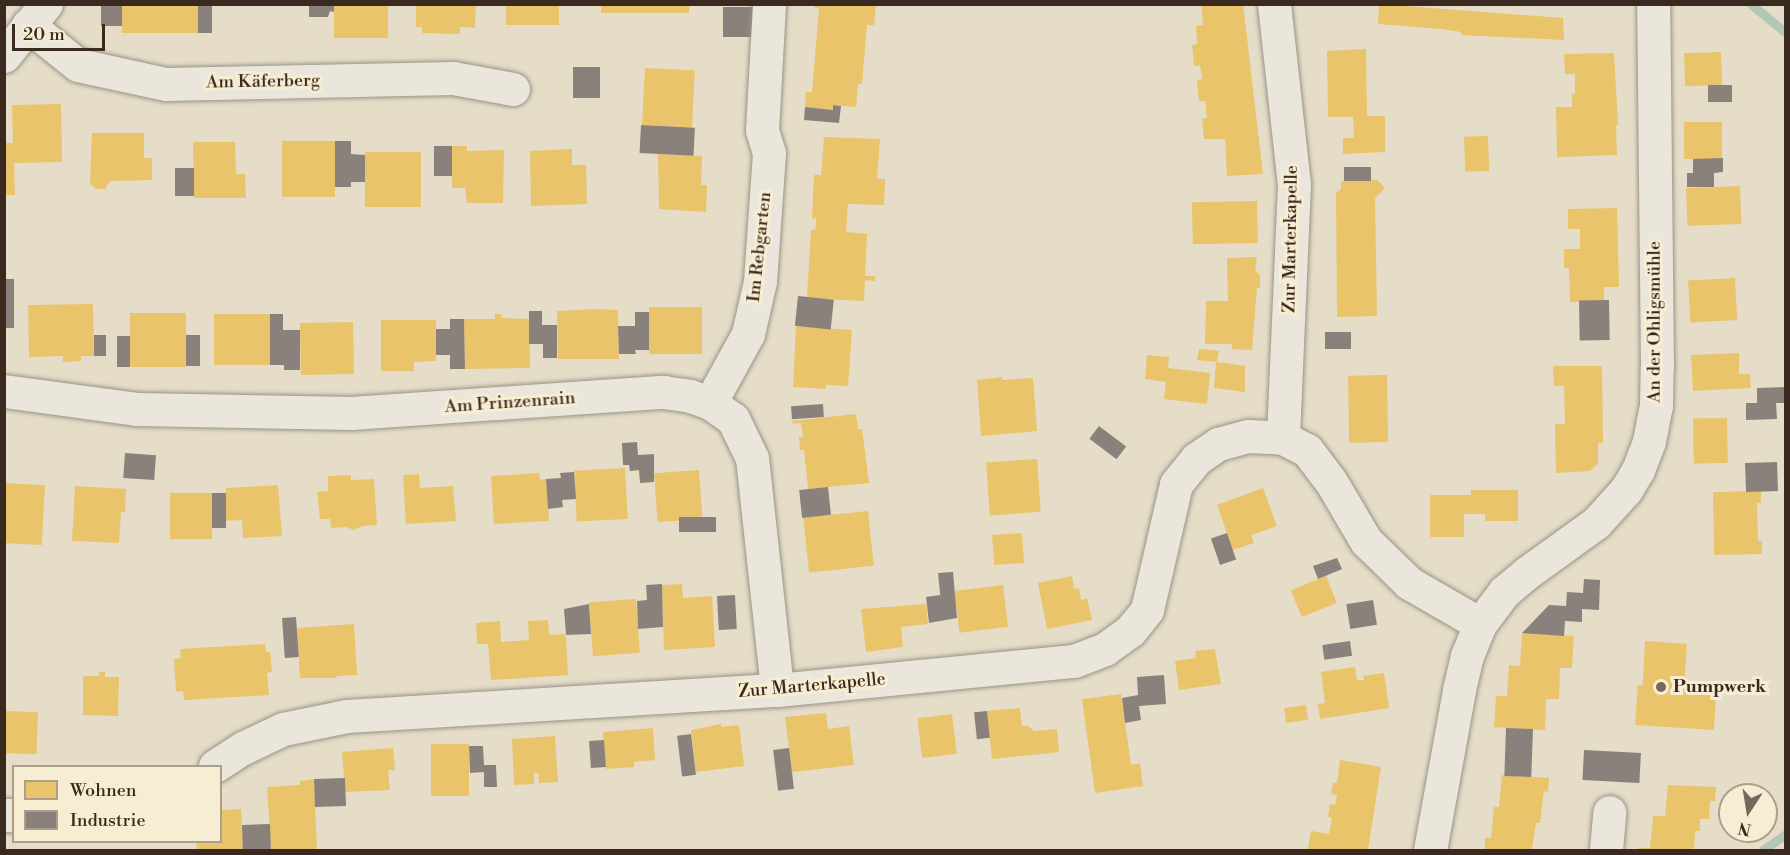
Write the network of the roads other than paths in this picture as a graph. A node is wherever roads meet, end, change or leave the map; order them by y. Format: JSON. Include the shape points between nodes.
{"nodes":[{"id":1,"x":769,"y":4,"type":"edge"},
{"id":2,"x":1275,"y":4,"type":"edge"},
{"id":3,"x":1653,"y":4,"type":"edge"},
{"id":4,"x":37,"y":15,"type":"edge"},
{"id":5,"x":4,"y":56,"type":"edge"},
{"id":6,"x":513,"y":89,"type":"dead end"},
{"id":7,"x":4,"y":392,"type":"edge"},
{"id":8,"x":710,"y":404,"type":"junction"},
{"id":9,"x":1283,"y":438,"type":"junction"},
{"id":10,"x":1480,"y":624,"type":"junction"},
{"id":11,"x":777,"y":690,"type":"junction"},
{"id":12,"x":217,"y":765,"type":"edge"},
{"id":13,"x":1609,"y":812,"type":"dead end"},
{"id":14,"x":1431,"y":850,"type":"edge"},
{"id":15,"x":1606,"y":850,"type":"edge"}],
"edges":[{"from":1,"to":8,"type":"street","name":"Im Rebgarten","via":[[762,130],[769,153],[760,281],[748,334]]},
{"from":2,"to":9,"type":"street","name":"Zur Marterkapelle","via":[[1294,184]]},
{"from":3,"to":10,"type":"street","name":"An der Ohligsmühle","via":[[1657,367],[1656,406],[1649,441],[1626,490],[1596,523],[1512,585]]},
{"from":4,"to":5,"type":"street"},
{"from":4,"to":6,"type":"street","name":"Am Käferberg","via":[[78,65],[166,84],[453,78]]},
{"from":7,"to":8,"type":"street","name":"Am Prinzenrain","via":[[138,409],[351,413],[663,392]]},
{"from":8,"to":11,"type":"street","name":"Am Prinzenrain","via":[[733,419],[752,458]]},
{"from":9,"to":10,"type":"street","name":"Zur Marterkapelle","via":[[1307,450],[1366,541],[1409,583]]},
{"from":9,"to":11,"type":"street","name":"Zur Marterkapelle","via":[[1248,436],[1218,444],[1196,459],[1176,484],[1147,610],[1130,631],[1105,650],[1074,661],[1029,667]]},
{"from":10,"to":14,"type":"street","name":"An der Ohligsmühle","via":[[1459,690]]},
{"from":11,"to":12,"type":"street","name":"Zur Marterkapelle","via":[[347,716],[284,729]]},
{"from":13,"to":15,"type":"street"}]}
